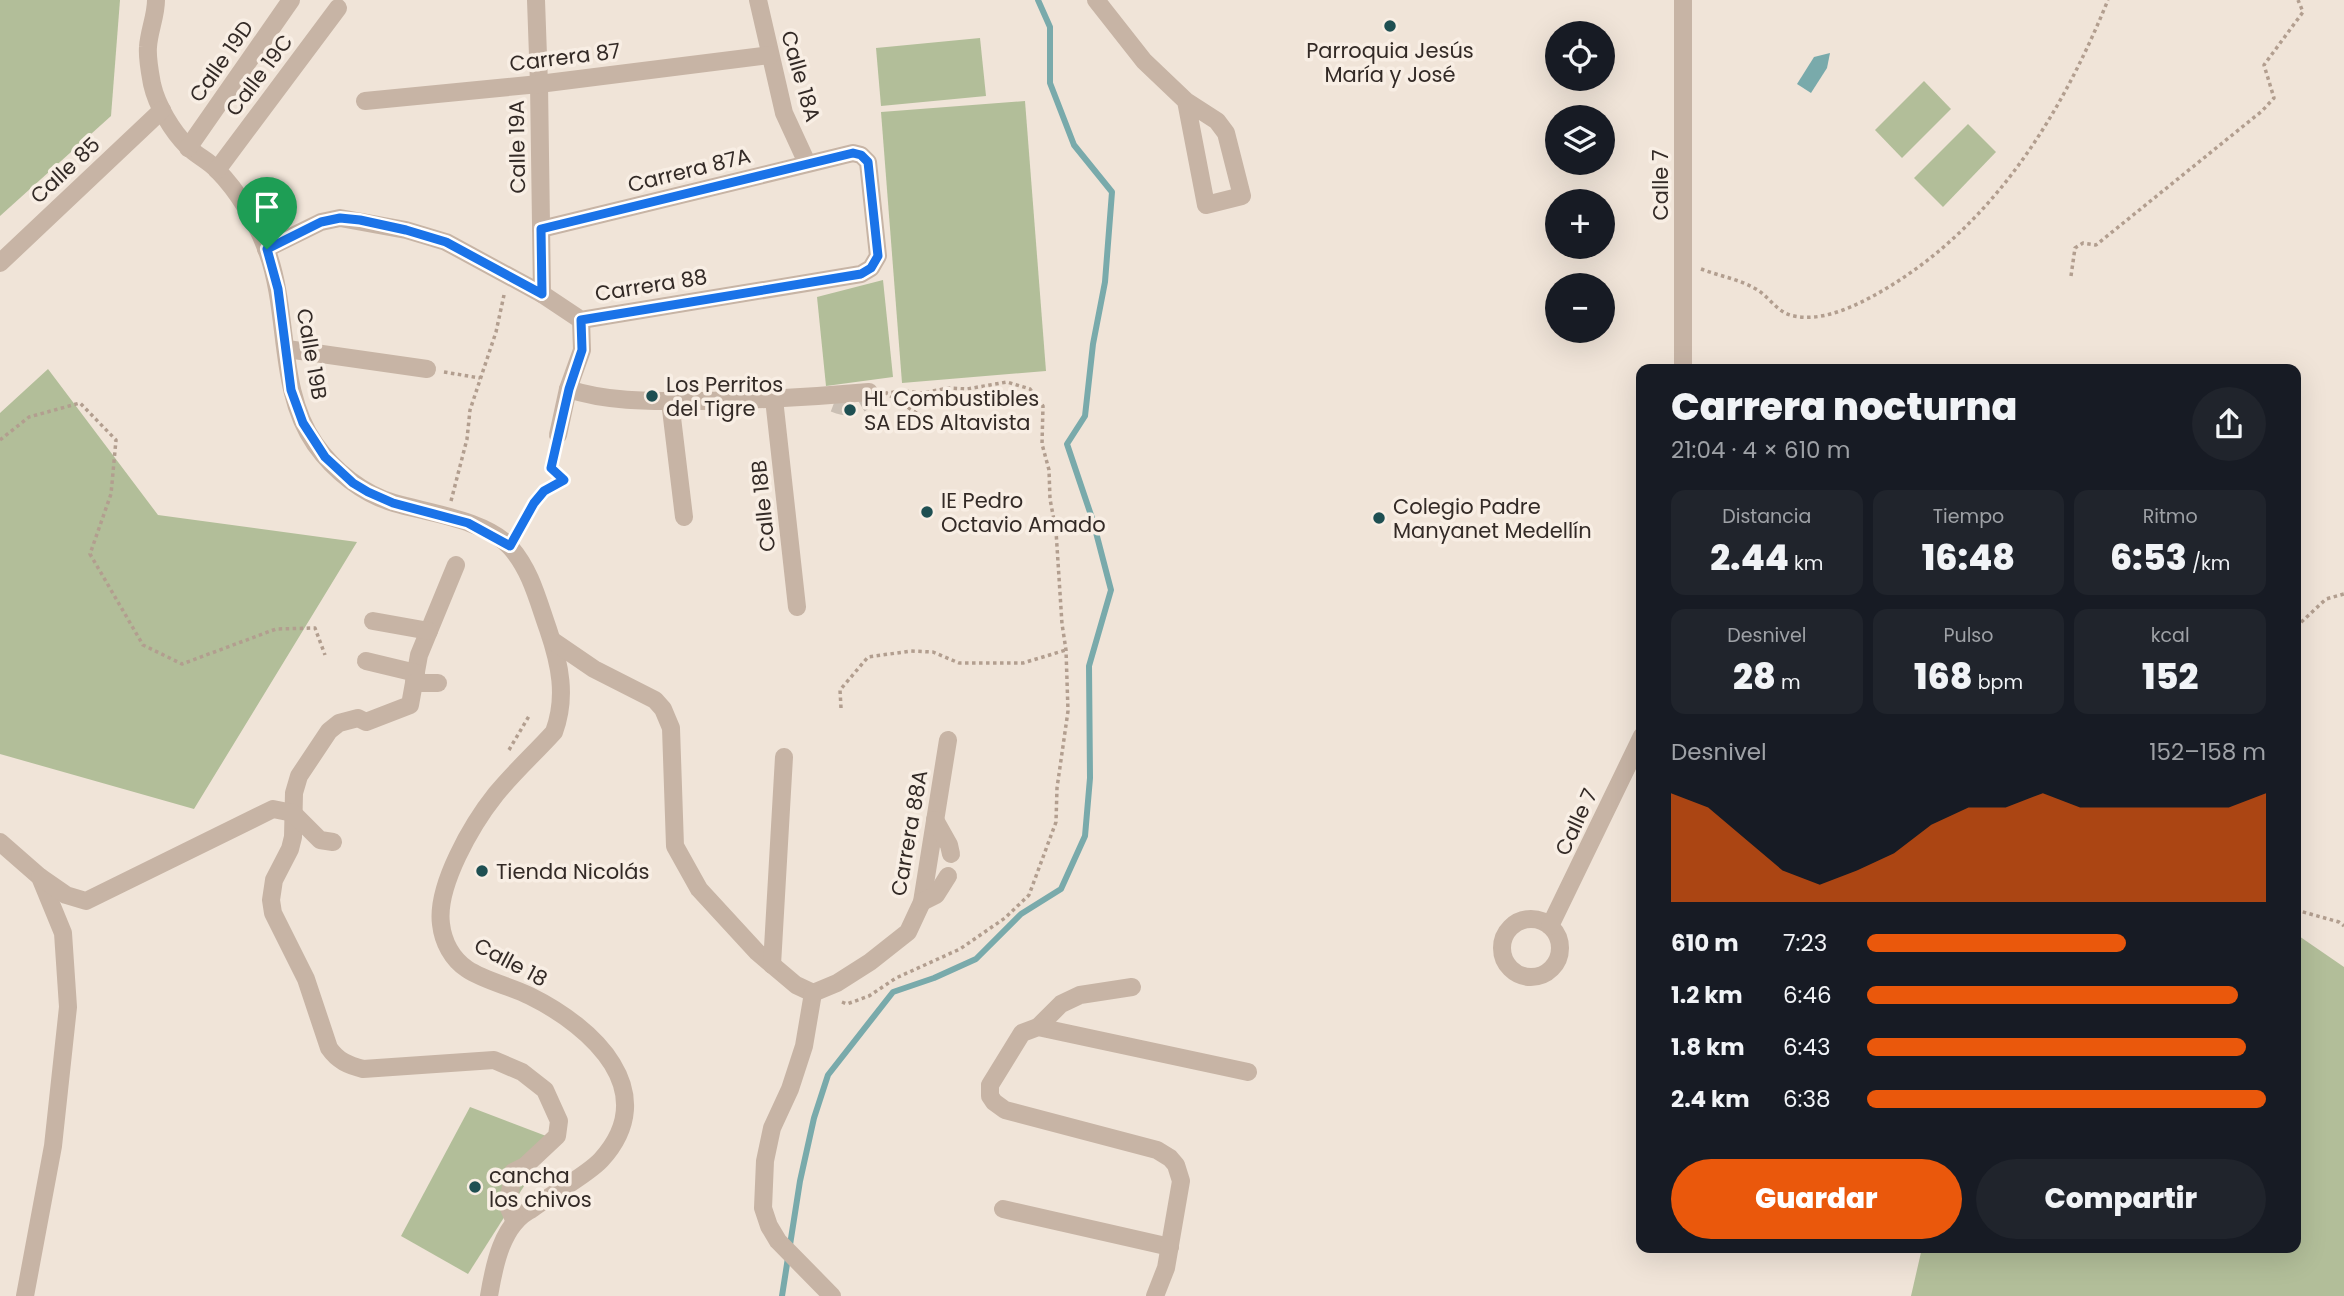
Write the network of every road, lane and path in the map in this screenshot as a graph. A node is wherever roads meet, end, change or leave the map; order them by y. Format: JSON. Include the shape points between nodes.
{"nodes":[{"id":1,"x":156,"y":0,"type":"edge"},
{"id":2,"x":291,"y":0,"type":"edge"},
{"id":3,"x":536,"y":0,"type":"edge"},
{"id":4,"x":758,"y":0,"type":"edge"},
{"id":5,"x":1096,"y":0,"type":"edge"},
{"id":6,"x":1683,"y":0,"type":"edge"},
{"id":7,"x":2108,"y":0,"type":"edge"},
{"id":8,"x":2298,"y":0,"type":"edge"},
{"id":9,"x":338,"y":8,"type":"dead end"},
{"id":10,"x":770,"y":55,"type":"junction"},
{"id":11,"x":540,"y":84,"type":"junction"},
{"id":12,"x":365,"y":101,"type":"dead end"},
{"id":13,"x":1186,"y":101,"type":"junction"},
{"id":14,"x":162,"y":110,"type":"junction"},
{"id":15,"x":188,"y":148,"type":"junction"},
{"id":16,"x":807,"y":163,"type":"junction"},
{"id":17,"x":217,"y":170,"type":"junction"},
{"id":18,"x":541,"y":229,"type":"junction"},
{"id":19,"x":267,"y":249,"type":"junction"},
{"id":20,"x":1684,"y":261,"type":"junction"},
{"id":21,"x":0,"y":263,"type":"edge"},
{"id":22,"x":861,"y":274,"type":"joint"},
{"id":23,"x":508,"y":276,"type":"junction"},
{"id":24,"x":2071,"y":276,"type":"dead end"},
{"id":25,"x":542,"y":294,"type":"junction"},
{"id":26,"x":581,"y":320,"type":"junction"},
{"id":27,"x":287,"y":349,"type":"junction"},
{"id":28,"x":1683,"y":364,"type":"edge"},
{"id":29,"x":427,"y":369,"type":"joint"},
{"id":30,"x":480,"y":378,"type":"junction"},
{"id":31,"x":569,"y":389,"type":"junction"},
{"id":32,"x":867,"y":396,"type":"dead end"},
{"id":33,"x":774,"y":399,"type":"junction"},
{"id":34,"x":670,"y":401,"type":"junction"},
{"id":35,"x":921,"y":416,"type":"dead end"},
{"id":36,"x":558,"y":435,"type":"joint"},
{"id":37,"x":0,"y":440,"type":"edge"},
{"id":38,"x":448,"y":517,"type":"junction"},
{"id":39,"x":684,"y":517,"type":"dead end"},
{"id":40,"x":510,"y":546,"type":"junction"},
{"id":41,"x":457,"y":565,"type":"dead end"},
{"id":42,"x":2344,"y":594,"type":"edge"},
{"id":43,"x":797,"y":607,"type":"dead end"},
{"id":44,"x":373,"y":621,"type":"dead end"},
{"id":45,"x":2301,"y":622,"type":"edge"},
{"id":46,"x":429,"y":631,"type":"junction"},
{"id":47,"x":553,"y":641,"type":"junction"},
{"id":48,"x":1066,"y":650,"type":"junction"},
{"id":49,"x":325,"y":655,"type":"dead end"},
{"id":50,"x":366,"y":661,"type":"dead end"},
{"id":51,"x":415,"y":678,"type":"junction"},
{"id":52,"x":438,"y":683,"type":"dead end"},
{"id":53,"x":841,"y":708,"type":"dead end"},
{"id":54,"x":529,"y":716,"type":"dead end"},
{"id":55,"x":948,"y":740,"type":"dead end"},
{"id":56,"x":1636,"y":748,"type":"edge"},
{"id":57,"x":516,"y":752,"type":"dead end"},
{"id":58,"x":784,"y":757,"type":"dead end"},
{"id":59,"x":293,"y":813,"type":"junction"},
{"id":60,"x":936,"y":820,"type":"junction"},
{"id":61,"x":0,"y":842,"type":"edge"},
{"id":62,"x":333,"y":842,"type":"dead end"},
{"id":63,"x":951,"y":854,"type":"dead end"},
{"id":64,"x":948,"y":876,"type":"dead end"},
{"id":65,"x":40,"y":877,"type":"junction"},
{"id":66,"x":922,"y":902,"type":"junction"},
{"id":67,"x":2301,"y":911,"type":"edge"},
{"id":68,"x":1550,"y":926,"type":"dead end"},
{"id":69,"x":2344,"y":926,"type":"edge"},
{"id":70,"x":772,"y":965,"type":"junction"},
{"id":71,"x":1132,"y":987,"type":"dead end"},
{"id":72,"x":813,"y":993,"type":"junction"},
{"id":73,"x":1038,"y":1027,"type":"junction"},
{"id":74,"x":1248,"y":1072,"type":"dead end"},
{"id":75,"x":1003,"y":1209,"type":"dead end"},
{"id":76,"x":515,"y":1222,"type":"junction"},
{"id":77,"x":1170,"y":1247,"type":"junction"},
{"id":78,"x":25,"y":1296,"type":"edge"},
{"id":79,"x":489,"y":1296,"type":"edge"},
{"id":80,"x":832,"y":1296,"type":"edge"},
{"id":81,"x":1155,"y":1296,"type":"edge"}],
"edges":[{"from":1,"to":14,"type":"street","name":"Calle 19B","via":[[148,48],[152,84]]},
{"from":2,"to":15,"type":"street","name":"Calle 19D"},
{"from":3,"to":11,"type":"street","name":"Calle 19A"},
{"from":4,"to":10,"type":"street","name":"Calle 18A"},
{"from":5,"to":13,"type":"street","via":[[1144,61]]},
{"from":6,"to":20,"type":"street","name":"Calle 7"},
{"from":7,"to":20,"type":"path","via":[[2079,68],[2023,159],[1975,218],[1907,277],[1852,308],[1796,317],[1782,312],[1760,290]]},
{"from":8,"to":24,"type":"path","via":[[2302,12],[2264,65],[2274,98],[2096,245],[2083,243],[2075,248]]},
{"from":9,"to":17,"type":"street","name":"Calle 19C"},
{"from":10,"to":11,"type":"street","name":"Carrera 87"},
{"from":10,"to":16,"type":"street","name":"Calle 18A","via":[[784,113]]},
{"from":11,"to":12,"type":"street","name":"Carrera 87"},
{"from":11,"to":18,"type":"street","name":"Calle 19A"},
{"from":13,"to":13,"type":"street","via":[[1206,205],[1242,196],[1226,133],[1217,121]]},
{"from":14,"to":15,"type":"street","name":"Calle 19B"},
{"from":14,"to":21,"type":"street","name":"Calle 85"},
{"from":15,"to":17,"type":"street","name":"Calle 19B"},
{"from":16,"to":18,"type":"street","name":"Carrera 87A"},
{"from":16,"to":22,"type":"street","name":"Carrera 87A","via":[[848,154],[861,155],[868,162],[878,256]]},
{"from":17,"to":19,"type":"street","name":"Calle 19B","via":[[241,200]]},
{"from":18,"to":25,"type":"street","name":"Calle 19A"},
{"from":19,"to":23,"type":"street","name":"Carrera 88","via":[[321,222],[360,220],[446,242]]},
{"from":19,"to":27,"type":"street","name":"Calle 19B"},
{"from":20,"to":28,"type":"street","name":"Calle 7"},
{"from":22,"to":26,"type":"street","name":"Carrera 88"},
{"from":23,"to":25,"type":"street","name":"Carrera 88"},
{"from":23,"to":30,"type":"path"},
{"from":25,"to":26,"type":"street","name":"Carrera 88"},
{"from":26,"to":31,"type":"street","via":[[582,350]]},
{"from":27,"to":29,"type":"street"},
{"from":27,"to":38,"type":"street","name":"Calle 19B","via":[[291,390],[303,423],[336,468],[353,483],[393,503]]},
{"from":29,"to":30,"type":"path"},
{"from":30,"to":38,"type":"path"},
{"from":31,"to":34,"type":"street","via":[[603,399]]},
{"from":31,"to":36,"type":"street"},
{"from":32,"to":33,"type":"street"},
{"from":33,"to":34,"type":"street"},
{"from":33,"to":43,"type":"street","name":"Calle 18B"},
{"from":34,"to":39,"type":"street"},
{"from":35,"to":48,"type":"path","via":[[886,393],[1007,382],[1030,389],[1043,406],[1042,444],[1049,470]]},
{"from":36,"to":40,"type":"path","via":[[551,468],[564,480],[534,503]]},
{"from":37,"to":49,"type":"path","via":[[29,417],[80,403],[116,440],[111,494],[90,554],[143,645],[182,664],[275,629],[315,628]]},
{"from":38,"to":40,"type":"street","name":"Calle 19B"},
{"from":40,"to":47,"type":"street","name":"Calle 18","via":[[528,571]]},
{"from":41,"to":46,"type":"street"},
{"from":42,"to":45,"type":"path","via":[[2326,599]]},
{"from":44,"to":46,"type":"street"},
{"from":46,"to":51,"type":"street"},
{"from":47,"to":70,"type":"street","via":[[594,669],[655,700],[669,717],[675,846],[699,889]]},
{"from":47,"to":76,"type":"street","name":"Calle 18","via":[[562,683],[554,732],[495,795],[473,829],[451,870],[442,897],[441,924],[448,950],[466,968],[533,997],[595,1041],[625,1093],[625,1121],[600,1161]]},
{"from":48,"to":53,"type":"path","via":[[1023,663],[958,663],[933,652],[911,651],[868,657],[840,690]]},
{"from":48,"to":72,"type":"path","via":[[1068,710],[1056,822],[1029,895],[960,949],[896,978],[869,996],[847,1004]]},
{"from":50,"to":51,"type":"street"},
{"from":51,"to":52,"type":"street"},
{"from":51,"to":59,"type":"street","via":[[411,705],[366,722],[358,718],[339,723],[329,731],[299,776]]},
{"from":54,"to":57,"type":"path","via":[[508,753]]},
{"from":55,"to":60,"type":"street","name":"Carrera 88A"},
{"from":56,"to":68,"type":"street","name":"Calle 7"},
{"from":58,"to":70,"type":"street"},
{"from":59,"to":62,"type":"street","via":[[320,840]]},
{"from":59,"to":65,"type":"street","via":[[273,809],[86,901],[66,895]]},
{"from":59,"to":76,"type":"street","via":[[290,849],[274,880],[273,913],[306,979],[335,1057],[363,1069],[494,1060],[522,1072],[545,1090],[559,1121],[557,1136],[513,1172],[508,1206]]},
{"from":60,"to":63,"type":"street"},
{"from":60,"to":66,"type":"street","name":"Carrera 88A"},
{"from":61,"to":65,"type":"street"},
{"from":64,"to":66,"type":"street","via":[[936,895]]},
{"from":65,"to":78,"type":"street","via":[[62,933],[68,1007],[54,1146]]},
{"from":66,"to":72,"type":"street","name":"Carrera 88A","via":[[908,932],[870,962]]},
{"from":67,"to":69,"type":"path"},
{"from":70,"to":72,"type":"street"},
{"from":71,"to":73,"type":"street","via":[[1080,995],[1062,1004]]},
{"from":72,"to":80,"type":"street","via":[[804,1046],[772,1128],[763,1208],[778,1241]]},
{"from":73,"to":74,"type":"street"},
{"from":73,"to":77,"type":"street","via":[[1022,1033],[990,1085],[990,1096],[1005,1110],[1157,1150],[1170,1158],[1181,1181]]},
{"from":75,"to":77,"type":"street"},
{"from":76,"to":79,"type":"street","name":"Calle 18","via":[[496,1261]]},
{"from":77,"to":81,"type":"street"}]}
